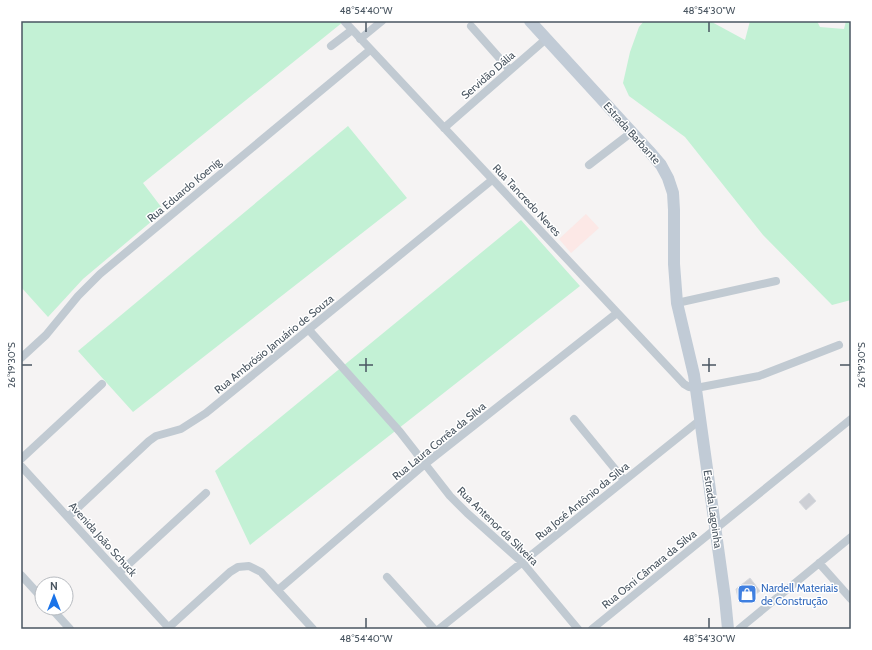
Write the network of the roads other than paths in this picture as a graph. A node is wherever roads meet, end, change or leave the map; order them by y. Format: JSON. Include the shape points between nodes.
{"nodes":[{"id":1,"x":382,"y":21,"type":"edge"},
{"id":2,"x":530,"y":21,"type":"edge"},
{"id":3,"x":345,"y":22,"type":"dead end"},
{"id":4,"x":471,"y":26,"type":"dead end"},
{"id":5,"x":352,"y":30,"type":"junction"},
{"id":6,"x":360,"y":39,"type":"junction"},
{"id":7,"x":546,"y":39,"type":"junction"},
{"id":8,"x":331,"y":46,"type":"dead end"},
{"id":9,"x":370,"y":50,"type":"junction"},
{"id":10,"x":510,"y":70,"type":"junction"},
{"id":11,"x":444,"y":128,"type":"junction"},
{"id":12,"x":632,"y":132,"type":"junction"},
{"id":13,"x":589,"y":165,"type":"dead end"},
{"id":14,"x":492,"y":180,"type":"junction"},
{"id":15,"x":776,"y":281,"type":"dead end"},
{"id":16,"x":677,"y":303,"type":"junction"},
{"id":17,"x":617,"y":312,"type":"junction"},
{"id":18,"x":309,"y":330,"type":"junction"},
{"id":19,"x":839,"y":345,"type":"dead end"},
{"id":20,"x":21,"y":358,"type":"edge"},
{"id":21,"x":102,"y":384,"type":"dead end"},
{"id":22,"x":696,"y":388,"type":"junction"},
{"id":23,"x":574,"y":419,"type":"dead end"},
{"id":24,"x":700,"y":420,"type":"junction"},
{"id":25,"x":851,"y":420,"type":"edge"},
{"id":26,"x":21,"y":459,"type":"edge"},
{"id":27,"x":425,"y":464,"type":"junction"},
{"id":28,"x":21,"y":466,"type":"edge"},
{"id":29,"x":624,"y":480,"type":"junction"},
{"id":30,"x":206,"y":493,"type":"dead end"},
{"id":31,"x":68,"y":517,"type":"junction"},
{"id":32,"x":715,"y":530,"type":"junction"},
{"id":33,"x":851,"y":537,"type":"edge"},
{"id":34,"x":522,"y":562,"type":"junction"},
{"id":35,"x":819,"y":563,"type":"junction"},
{"id":36,"x":119,"y":573,"type":"junction"},
{"id":37,"x":21,"y":575,"type":"edge"},
{"id":38,"x":387,"y":577,"type":"dead end"},
{"id":39,"x":34,"y":589,"type":"edge"},
{"id":40,"x":278,"y":590,"type":"junction"},
{"id":41,"x":851,"y":599,"type":"edge"},
{"id":42,"x":58,"y":616,"type":"edge"},
{"id":43,"x":167,"y":628,"type":"edge"},
{"id":44,"x":312,"y":628,"type":"edge"},
{"id":45,"x":70,"y":629,"type":"edge"},
{"id":46,"x":434,"y":629,"type":"edge"},
{"id":47,"x":439,"y":629,"type":"edge"},
{"id":48,"x":578,"y":629,"type":"edge"},
{"id":49,"x":592,"y":629,"type":"edge"},
{"id":50,"x":728,"y":629,"type":"edge"},
{"id":51,"x":739,"y":629,"type":"edge"}],
"edges":[{"from":1,"to":6,"type":"street"},
{"from":2,"to":7,"type":"main road","name":"Estrada Barbante"},
{"from":3,"to":5,"type":"street","name":"Rua Tancredo Neves"},
{"from":4,"to":10,"type":"street"},
{"from":5,"to":6,"type":"street","name":"Rua Tancredo Neves"},
{"from":5,"to":8,"type":"street"},
{"from":6,"to":9,"type":"street","name":"Rua Tancredo Neves"},
{"from":7,"to":10,"type":"street","name":"Servidão Dália"},
{"from":7,"to":12,"type":"main road","name":"Estrada Barbante"},
{"from":9,"to":11,"type":"street","name":"Rua Tancredo Neves"},
{"from":9,"to":20,"type":"street","name":"Rua Eduardo Koenig","via":[[100,274],[46,335]]},
{"from":10,"to":11,"type":"street","name":"Servidão Dália"},
{"from":11,"to":14,"type":"street","name":"Rua Tancredo Neves"},
{"from":12,"to":13,"type":"street"},
{"from":12,"to":16,"type":"main road","name":"Estrada Barbante","via":[[661,165],[673,193]]},
{"from":14,"to":17,"type":"street","name":"Rua Tancredo Neves"},
{"from":14,"to":18,"type":"street","name":"Rua Ambrósio Januário de Souza"},
{"from":15,"to":16,"type":"street"},
{"from":16,"to":22,"type":"main road","name":"Estrada Barbante"},
{"from":17,"to":22,"type":"street","name":"Rua Tancredo Neves","via":[[684,384]]},
{"from":17,"to":27,"type":"street","name":"Rua Laura Corrêa da Silva"},
{"from":18,"to":27,"type":"street","name":"Rua Antenor da Silveira","via":[[400,432]]},
{"from":18,"to":31,"type":"street","name":"Rua Ambrósio Januário de Souza","via":[[206,413],[181,429],[156,436],[149,441]]},
{"from":19,"to":22,"type":"street","via":[[759,376]]},
{"from":21,"to":26,"type":"street"},
{"from":22,"to":24,"type":"main road","name":"Estrada Lagoinha"},
{"from":23,"to":29,"type":"street"},
{"from":24,"to":29,"type":"street","name":"Rua José Antônio da Silva"},
{"from":24,"to":32,"type":"main road","name":"Estrada Lagoinha"},
{"from":25,"to":32,"type":"street","name":"Rua Osni Câmara da Silva"},
{"from":27,"to":34,"type":"street","name":"Rua Antenor da Silveira","via":[[459,505]]},
{"from":27,"to":40,"type":"street","name":"Rua Laura Corrêa da Silva"},
{"from":28,"to":31,"type":"street","name":"Avenida João Schuck"},
{"from":29,"to":34,"type":"street","name":"Rua José Antônio da Silva"},
{"from":30,"to":36,"type":"street"},
{"from":31,"to":36,"type":"street","name":"Avenida João Schuck"},
{"from":32,"to":49,"type":"street","name":"Rua Osni Câmara da Silva"},
{"from":32,"to":50,"type":"main road","name":"Estrada Lagoinha"},
{"from":33,"to":35,"type":"street"},
{"from":34,"to":47,"type":"street","name":"Rua José Antônio da Silva"},
{"from":34,"to":48,"type":"street","name":"Rua Antenor da Silveira"},
{"from":35,"to":41,"type":"street"},
{"from":35,"to":51,"type":"street"},
{"from":36,"to":43,"type":"street","name":"Avenida João Schuck"},
{"from":37,"to":39,"type":"street"},
{"from":38,"to":46,"type":"street"},
{"from":40,"to":43,"type":"street","via":[[261,572],[249,566],[238,567]]},
{"from":40,"to":44,"type":"street"},
{"from":42,"to":45,"type":"street"}]}
